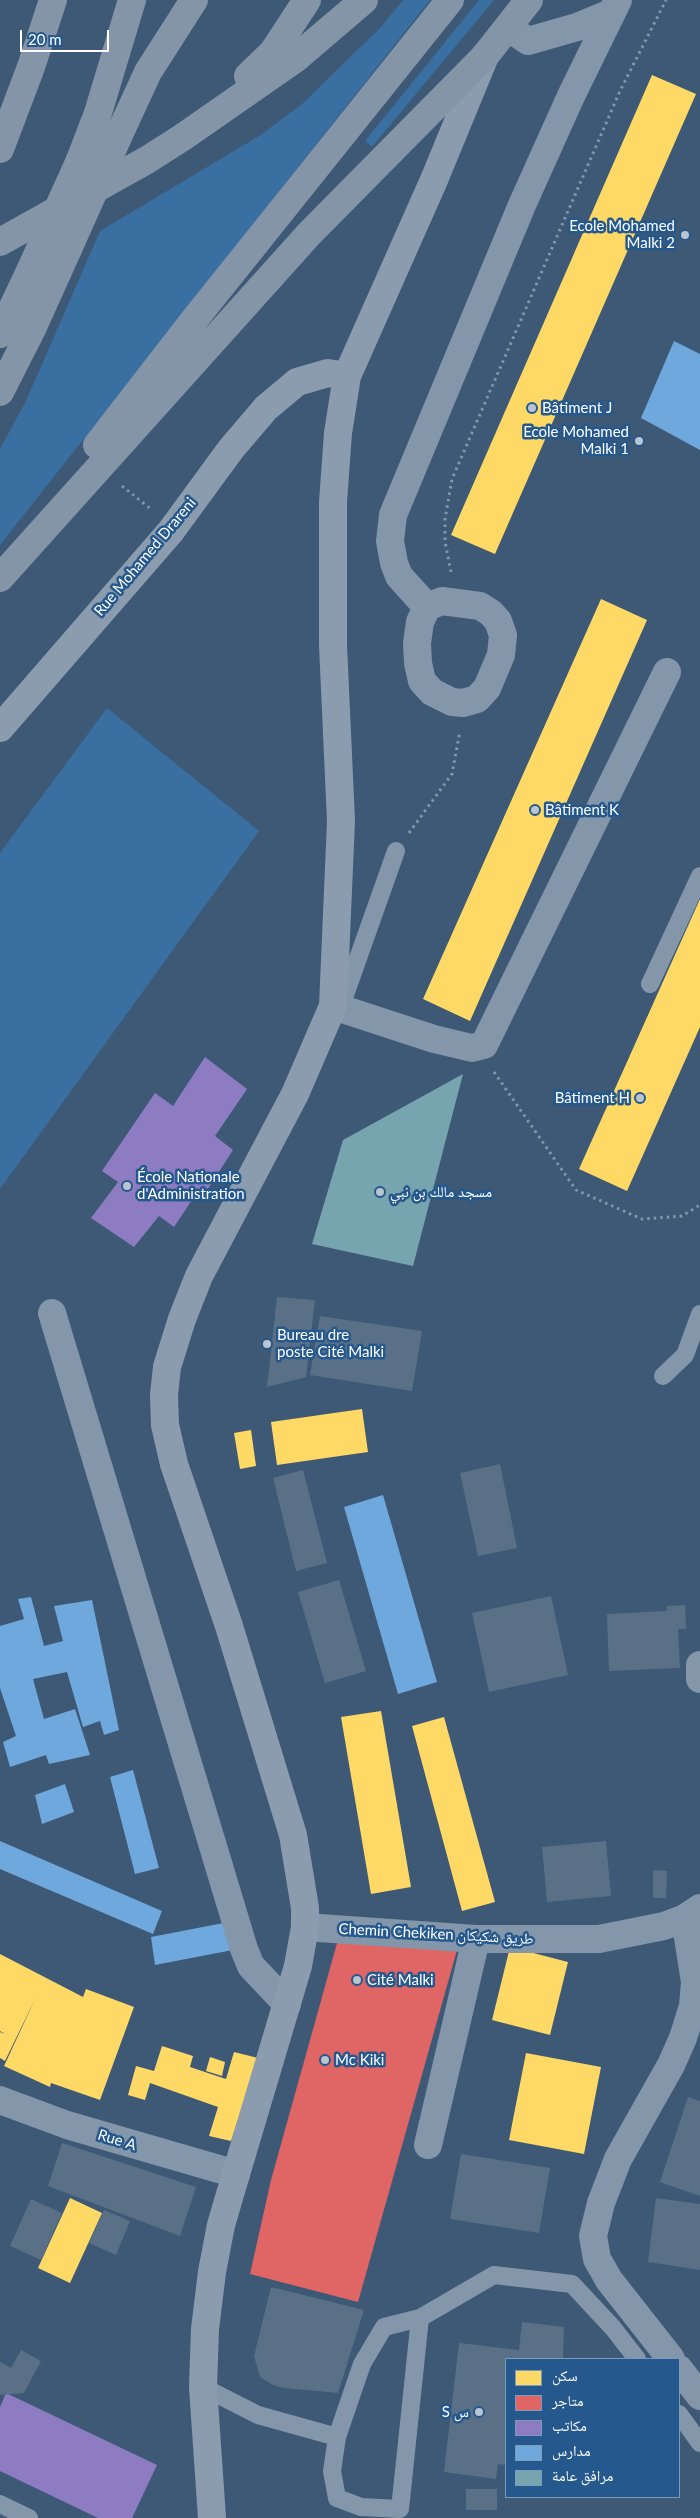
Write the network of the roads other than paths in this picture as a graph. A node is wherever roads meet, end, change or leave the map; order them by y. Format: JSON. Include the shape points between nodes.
{"nodes":[{"id":1,"x":53,"y":0,"type":"edge"},
{"id":2,"x":132,"y":0,"type":"edge"},
{"id":3,"x":194,"y":0,"type":"edge"},
{"id":4,"x":306,"y":0,"type":"edge"},
{"id":5,"x":364,"y":0,"type":"edge"},
{"id":6,"x":450,"y":0,"type":"edge"},
{"id":7,"x":530,"y":0,"type":"edge"},
{"id":8,"x":614,"y":7,"type":"edge"},
{"id":9,"x":509,"y":28,"type":"junction"},
{"id":10,"x":485,"y":56,"type":"junction"},
{"id":11,"x":184,"y":137,"type":"junction"},
{"id":12,"x":0,"y":149,"type":"edge"},
{"id":13,"x":0,"y":242,"type":"edge"},
{"id":14,"x":0,"y":334,"type":"edge"},
{"id":15,"x":347,"y":376,"type":"junction"},
{"id":16,"x":0,"y":392,"type":"edge"},
{"id":17,"x":0,"y":571,"type":"edge"},
{"id":18,"x":0,"y":578,"type":"edge"},
{"id":19,"x":427,"y":607,"type":"junction"},
{"id":20,"x":667,"y":672,"type":"dead end"},
{"id":21,"x":0,"y":728,"type":"edge"},
{"id":22,"x":396,"y":851,"type":"road end"},
{"id":23,"x":700,"y":876,"type":"edge"},
{"id":24,"x":650,"y":984,"type":"dead end"},
{"id":25,"x":337,"y":1007,"type":"junction"},
{"id":26,"x":52,"y":1313,"type":"dead end"},
{"id":27,"x":700,"y":1314,"type":"edge"},
{"id":28,"x":663,"y":1376,"type":"dead end"},
{"id":29,"x":700,"y":1665,"type":"edge"},
{"id":30,"x":700,"y":1679,"type":"edge"},
{"id":31,"x":692,"y":1913,"type":"edge"},
{"id":32,"x":305,"y":1927,"type":"junction"},
{"id":33,"x":476,"y":1939,"type":"junction"},
{"id":34,"x":287,"y":2004,"type":"junction"},
{"id":35,"x":0,"y":2100,"type":"edge"},
{"id":36,"x":428,"y":2145,"type":"dead end"},
{"id":37,"x":236,"y":2174,"type":"junction"},
{"id":38,"x":420,"y":2318,"type":"junction"},
{"id":39,"x":636,"y":2358,"type":"edge"},
{"id":40,"x":670,"y":2358,"type":"edge"},
{"id":41,"x":680,"y":2370,"type":"edge"},
{"id":42,"x":203,"y":2387,"type":"junction"},
{"id":43,"x":700,"y":2396,"type":"edge"},
{"id":44,"x":680,"y":2415,"type":"edge"},
{"id":45,"x":337,"y":2437,"type":"junction"},
{"id":46,"x":700,"y":2442,"type":"edge"},
{"id":47,"x":0,"y":2504,"type":"edge"},
{"id":48,"x":29,"y":2518,"type":"edge"},
{"id":49,"x":212,"y":2518,"type":"edge"}],
"edges":[{"from":1,"to":12,"type":"highway"},
{"from":2,"to":14,"type":"highway","bridge":true,"via":[[98,113],[80,160]]},
{"from":3,"to":16,"type":"highway","bridge":true,"via":[[148,72],[32,329]]},
{"from":4,"to":11,"type":"highway","via":[[273,52]]},
{"from":5,"to":11,"type":"highway","via":[[295,59]]},
{"from":6,"to":17,"type":"highway","via":[[194,320]]},
{"from":7,"to":9,"type":"highway"},
{"from":8,"to":9,"type":"street","via":[[570,30],[528,41]]},
{"from":8,"to":19,"type":"street","via":[[522,205],[393,515],[390,541],[394,563],[399,576]]},
{"from":9,"to":10,"type":"highway"},
{"from":10,"to":15,"type":"street"},
{"from":10,"to":18,"type":"highway","via":[[309,234]]},
{"from":11,"to":13,"type":"highway"},
{"from":15,"to":21,"type":"street","name":"Rue Mohamed Drareni","via":[[328,373],[297,382],[266,408],[231,449],[171,531]]},
{"from":15,"to":25,"type":"street","via":[[338,433],[333,502],[333,645],[342,821]]},
{"from":19,"to":19,"type":"street","via":[[442,601],[480,606],[498,621],[503,635],[501,655],[487,688],[477,699],[452,702],[440,697],[422,681],[417,643],[420,622]]},
{"from":20,"to":25,"type":"street","via":[[484,1046],[478,1048],[434,1040]]},
{"from":22,"to":25,"type":"lane"},
{"from":23,"to":24,"type":"lane"},
{"from":25,"to":32,"type":"street","via":[[199,1276],[167,1367],[164,1395],[165,1425],[174,1464],[229,1626],[293,1835],[304,1900]]},
{"from":26,"to":34,"type":"street","via":[[244,1949],[251,1966]]},
{"from":27,"to":28,"type":"lane","via":[[685,1355]]},
{"from":29,"to":30,"type":"street"},
{"from":31,"to":33,"type":"street","name":"Chemin Chekiken طريق شكيكان","via":[[664,1926],[599,1939]]},
{"from":31,"to":40,"type":"street","name":"Chemin Chekiken طريق شكيكان","via":[[693,2006],[671,2065],[618,2159],[601,2203],[594,2236],[597,2259],[610,2280]]},
{"from":32,"to":33,"type":"street","name":"Chemin Chekiken طريق شكيكان"},
{"from":32,"to":34,"type":"street"},
{"from":33,"to":36,"type":"street"},
{"from":34,"to":37,"type":"street"},
{"from":35,"to":37,"type":"street","name":"Rue A","via":[[67,2125]]},
{"from":37,"to":42,"type":"street","via":[[212,2272]]},
{"from":38,"to":39,"type":"lane","via":[[494,2275],[572,2284]]},
{"from":38,"to":45,"type":"lane","via":[[384,2327],[362,2364]]},
{"from":38,"to":45,"type":"lane","via":[[400,2509],[361,2506],[337,2498],[332,2471]]},
{"from":41,"to":43,"type":"street"},
{"from":42,"to":45,"type":"lane","via":[[258,2415]]},
{"from":42,"to":49,"type":"street"},
{"from":44,"to":46,"type":"lane"},
{"from":47,"to":48,"type":"lane"}]}
